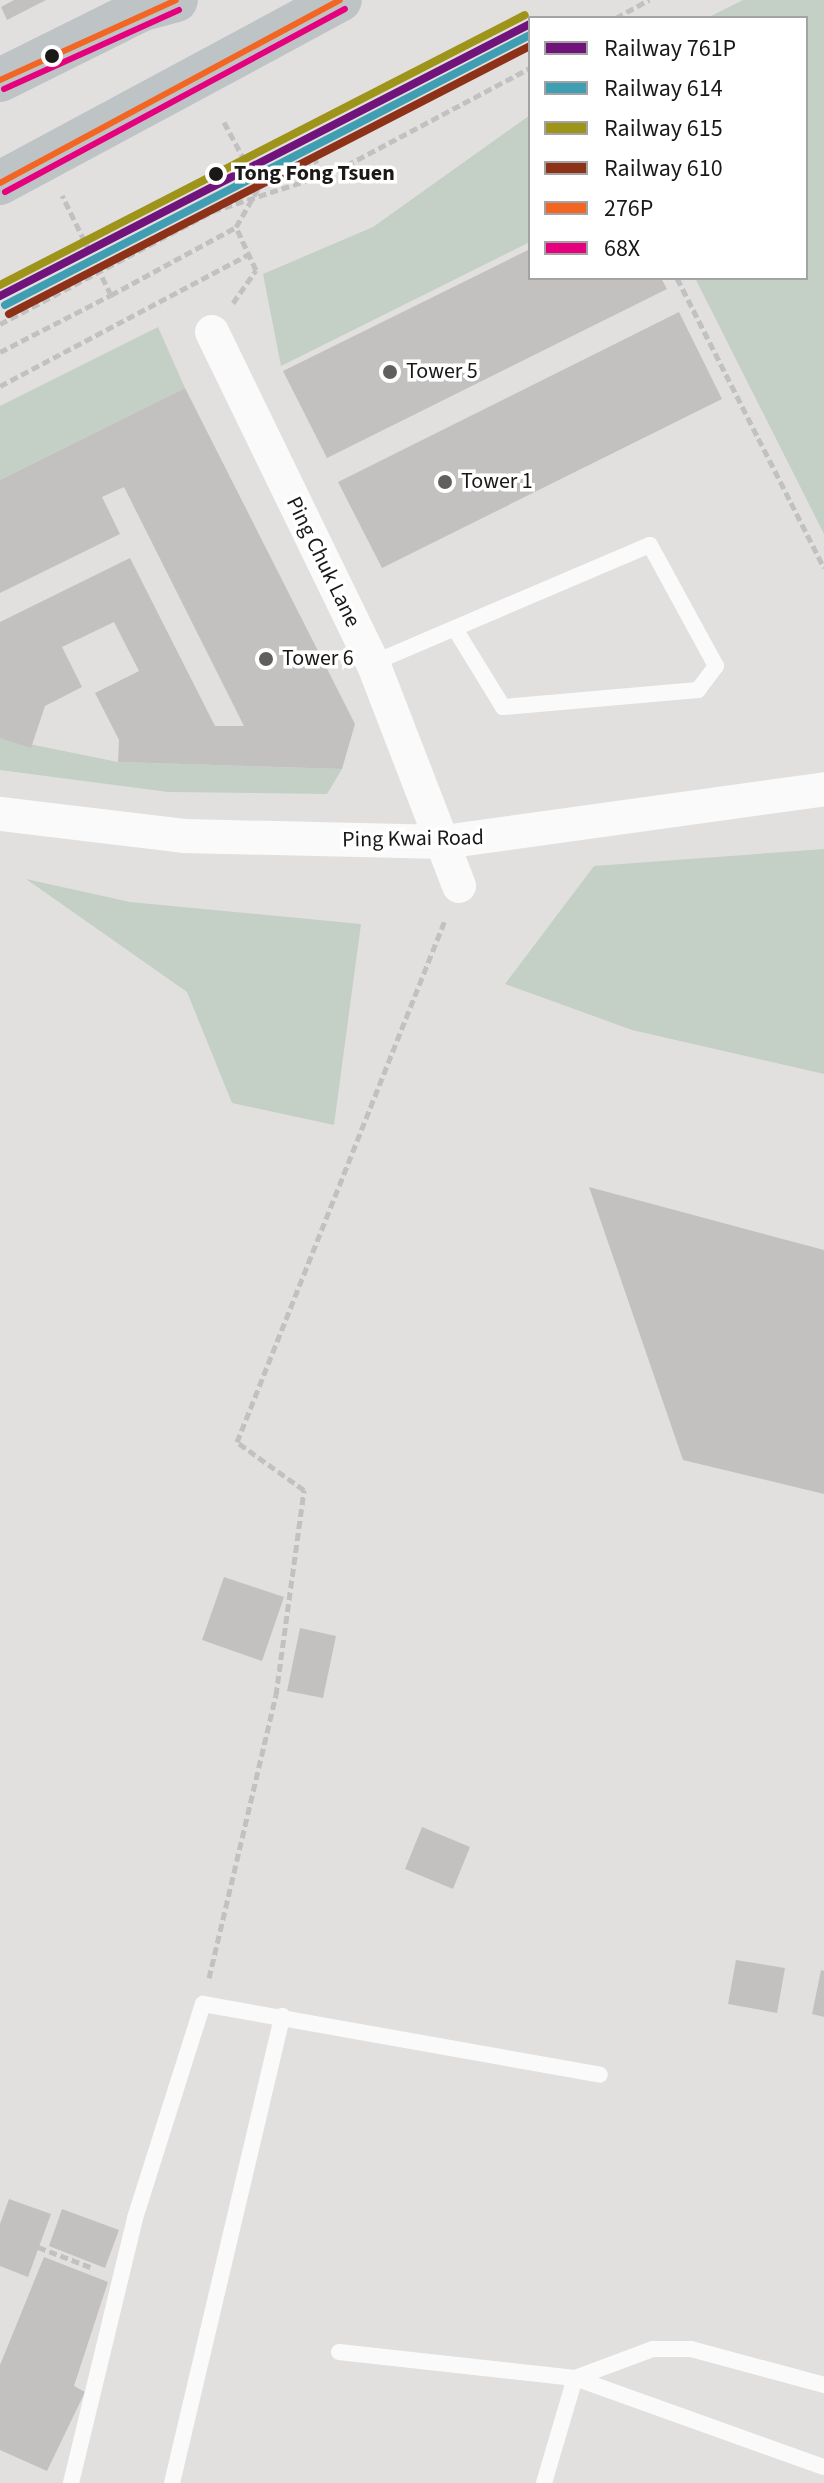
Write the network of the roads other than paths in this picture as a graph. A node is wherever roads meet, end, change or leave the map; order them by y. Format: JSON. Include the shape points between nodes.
{"nodes":[{"id":1,"x":176,"y":0,"type":"edge"},
{"id":2,"x":340,"y":0,"type":"edge"},
{"id":3,"x":0,"y":80,"type":"edge"},
{"id":4,"x":0,"y":183,"type":"edge"},
{"id":5,"x":212,"y":332,"type":"road end"},
{"id":6,"x":455,"y":629,"type":"junction"},
{"id":7,"x":373,"y":663,"type":"junction"},
{"id":8,"x":824,"y":789,"type":"edge"},
{"id":9,"x":0,"y":814,"type":"edge"},
{"id":10,"x":444,"y":842,"type":"junction"},
{"id":11,"x":459,"y":886,"type":"road end"},
{"id":12,"x":282,"y":2016,"type":"junction"},
{"id":13,"x":600,"y":2075,"type":"dead end"},
{"id":14,"x":339,"y":2352,"type":"dead end"},
{"id":15,"x":575,"y":2378,"type":"junction"},
{"id":16,"x":824,"y":2385,"type":"edge"},
{"id":17,"x":824,"y":2467,"type":"edge"},
{"id":18,"x":71,"y":2483,"type":"edge"},
{"id":19,"x":172,"y":2483,"type":"edge"},
{"id":20,"x":544,"y":2483,"type":"edge"}],
"edges":[{"from":1,"to":3,"type":"main road","via":[[143,9]]},
{"from":2,"to":4,"type":"main road"},
{"from":5,"to":7,"type":"street","name":"Ping Chuk Lane"},
{"from":6,"to":6,"type":"lane","via":[[650,545],[716,666],[698,690],[503,707]]},
{"from":6,"to":7,"type":"lane"},
{"from":7,"to":10,"type":"street","name":"Ping Chuk Lane"},
{"from":8,"to":10,"type":"street","name":"Ping Kwai Road"},
{"from":9,"to":10,"type":"street","name":"Ping Kwai Road","via":[[184,836]]},
{"from":10,"to":11,"type":"street","name":"Ping Chuk Lane"},
{"from":12,"to":13,"type":"lane"},
{"from":12,"to":18,"type":"lane","via":[[203,2004],[120,2278]]},
{"from":12,"to":19,"type":"lane"},
{"from":14,"to":15,"type":"lane"},
{"from":15,"to":16,"type":"lane","via":[[653,2349],[691,2349]]},
{"from":15,"to":17,"type":"lane"},
{"from":15,"to":20,"type":"lane"}]}
